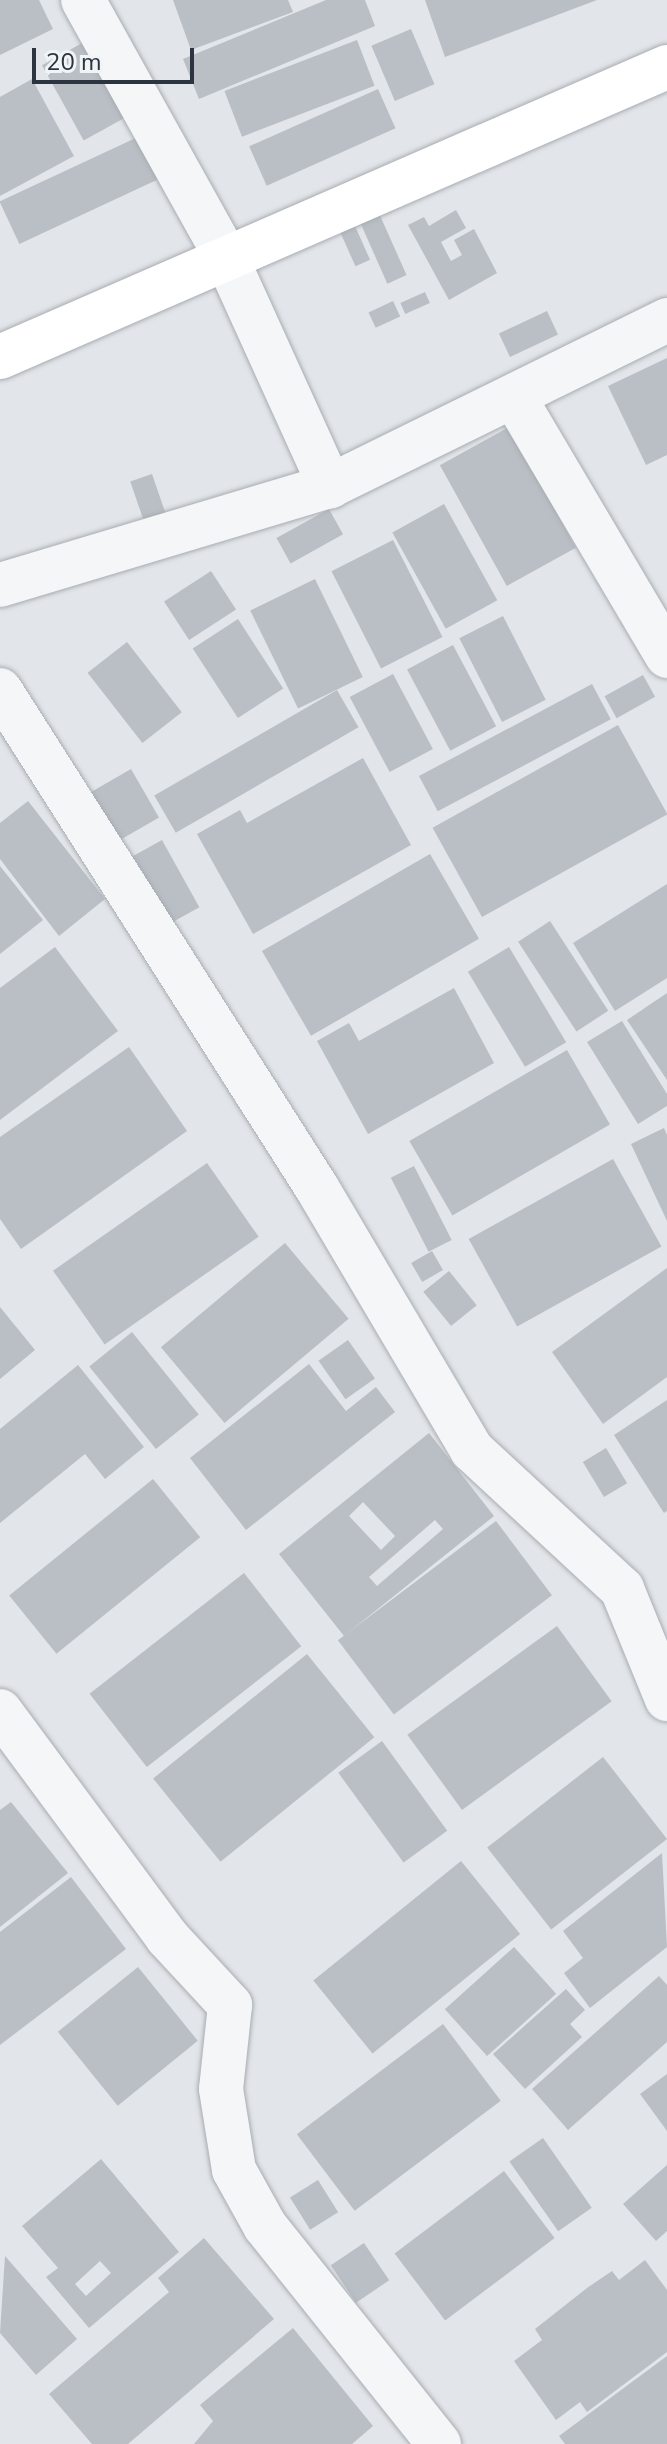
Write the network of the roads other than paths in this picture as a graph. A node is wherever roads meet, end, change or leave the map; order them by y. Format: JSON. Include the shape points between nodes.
{"nodes":[{"id":1,"x":83,"y":0,"type":"edge"},
{"id":2,"x":667,"y":67,"type":"edge"},
{"id":3,"x":226,"y":257,"type":"junction"},
{"id":4,"x":667,"y":320,"type":"edge"},
{"id":5,"x":0,"y":357,"type":"edge"},
{"id":6,"x":514,"y":397,"type":"junction"},
{"id":7,"x":330,"y":486,"type":"junction"},
{"id":8,"x":0,"y":585,"type":"edge"},
{"id":9,"x":667,"y":656,"type":"edge"},
{"id":10,"x":0,"y":690,"type":"edge"},
{"id":11,"x":667,"y":1699,"type":"edge"},
{"id":12,"x":0,"y":1711,"type":"edge"},
{"id":13,"x":439,"y":2444,"type":"edge"}],
"edges":[{"from":1,"to":3,"type":"street"},
{"from":2,"to":3,"type":"main road"},
{"from":3,"to":5,"type":"main road"},
{"from":3,"to":7,"type":"street"},
{"from":4,"to":6,"type":"street"},
{"from":6,"to":7,"type":"street"},
{"from":6,"to":9,"type":"street"},
{"from":7,"to":8,"type":"street"},
{"from":10,"to":11,"type":"street","via":[[317,1188],[472,1450],[622,1589]]},
{"from":12,"to":13,"type":"street","via":[[167,1937],[230,2005],[221,2089],[234,2170],[265,2226]]}]}
